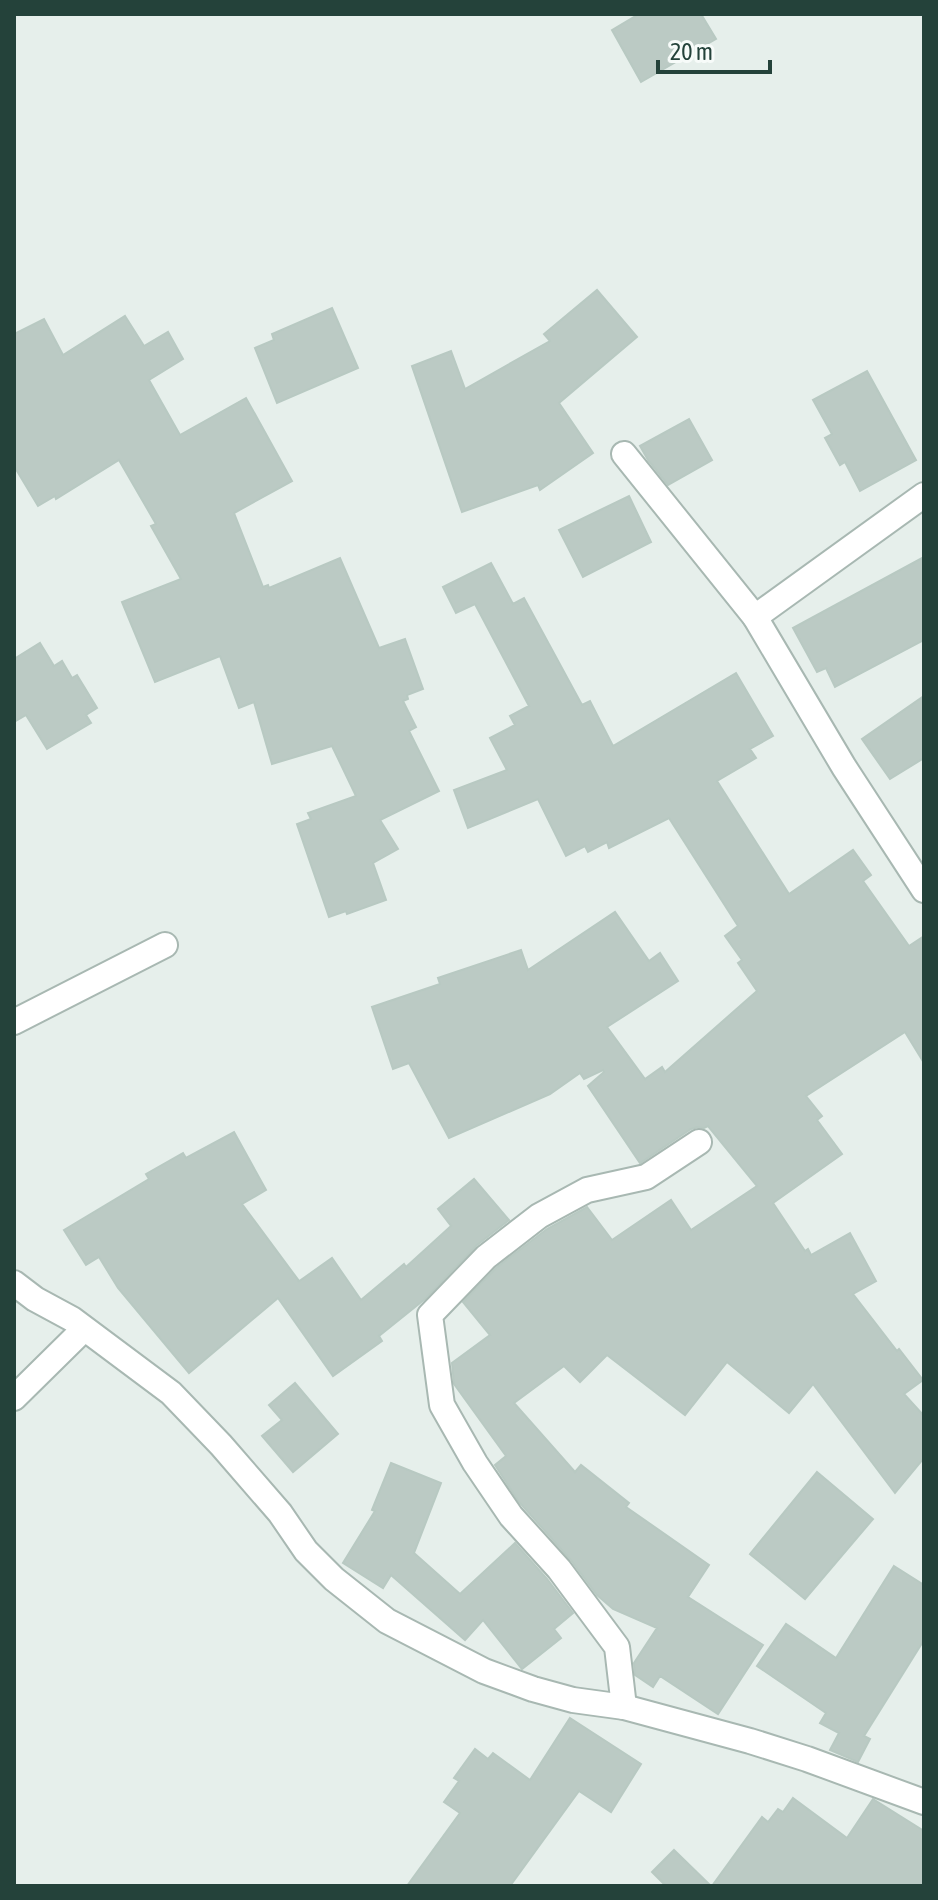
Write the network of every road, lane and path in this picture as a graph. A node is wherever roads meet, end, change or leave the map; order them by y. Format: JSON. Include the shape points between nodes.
{"nodes":[{"id":1,"x":624,"y":454,"type":"dead end"},
{"id":2,"x":924,"y":495,"type":"edge"},
{"id":3,"x":755,"y":617,"type":"junction"},
{"id":4,"x":924,"y":890,"type":"edge"},
{"id":5,"x":165,"y":945,"type":"dead end"},
{"id":6,"x":14,"y":1022,"type":"edge"},
{"id":7,"x":699,"y":1142,"type":"dead end"},
{"id":8,"x":14,"y":1283,"type":"edge"},
{"id":9,"x":84,"y":1329,"type":"junction"},
{"id":10,"x":14,"y":1398,"type":"edge"},
{"id":11,"x":624,"y":1707,"type":"junction"},
{"id":12,"x":924,"y":1802,"type":"edge"}],
"edges":[{"from":1,"to":3,"type":"street"},
{"from":2,"to":3,"type":"street"},
{"from":3,"to":4,"type":"street"},
{"from":5,"to":6,"type":"street"},
{"from":7,"to":11,"type":"street","via":[[646,1177],[587,1190],[539,1216],[486,1257],[430,1315],[442,1405],[511,1516],[617,1647]]},
{"from":8,"to":9,"type":"street"},
{"from":9,"to":10,"type":"street"},
{"from":9,"to":11,"type":"street","via":[[171,1393],[280,1513],[306,1551],[387,1621],[484,1671],[533,1689]]},
{"from":11,"to":12,"type":"street","via":[[764,1746]]}]}
